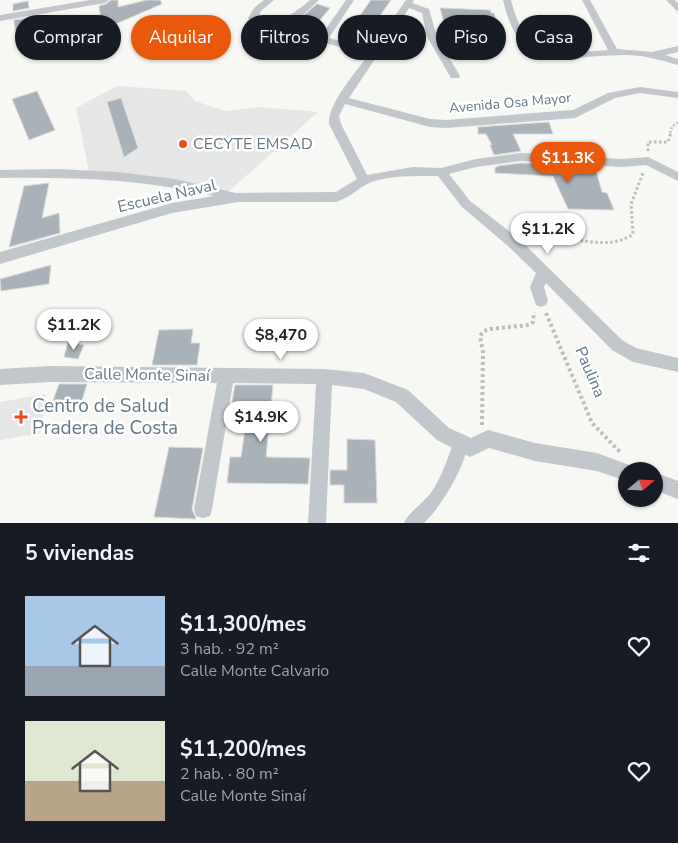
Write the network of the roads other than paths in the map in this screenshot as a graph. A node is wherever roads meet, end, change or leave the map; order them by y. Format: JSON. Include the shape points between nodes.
{"nodes":[{"id":1,"x":105,"y":0,"type":"edge"},
{"id":2,"x":270,"y":0,"type":"edge"},
{"id":3,"x":315,"y":0,"type":"edge"},
{"id":4,"x":350,"y":0,"type":"edge"},
{"id":5,"x":507,"y":0,"type":"edge"},
{"id":6,"x":586,"y":0,"type":"edge"},
{"id":7,"x":670,"y":0,"type":"edge"},
{"id":8,"x":408,"y":2,"type":"edge"},
{"id":9,"x":678,"y":9,"type":"edge"},
{"id":10,"x":254,"y":15,"type":"edge"},
{"id":11,"x":298,"y":15,"type":"edge"},
{"id":12,"x":399,"y":15,"type":"edge"},
{"id":13,"x":0,"y":18,"type":"edge"},
{"id":14,"x":328,"y":33,"type":"edge"},
{"id":15,"x":678,"y":50,"type":"edge"},
{"id":16,"x":614,"y":52,"type":"junction"},
{"id":17,"x":654,"y":55,"type":"junction"},
{"id":18,"x":369,"y":60,"type":"edge"},
{"id":19,"x":678,"y":62,"type":"edge"},
{"id":20,"x":455,"y":76,"type":"dead end"},
{"id":21,"x":678,"y":94,"type":"edge"},
{"id":22,"x":342,"y":100,"type":"junction"},
{"id":23,"x":648,"y":161,"type":"joint"},
{"id":24,"x":441,"y":172,"type":"junction"},
{"id":25,"x":0,"y":174,"type":"edge"},
{"id":26,"x":678,"y":177,"type":"edge"},
{"id":27,"x":364,"y":180,"type":"junction"},
{"id":28,"x":346,"y":194,"type":"joint"},
{"id":29,"x":238,"y":198,"type":"junction"},
{"id":30,"x":0,"y":258,"type":"edge"},
{"id":31,"x":544,"y":272,"type":"junction"},
{"id":32,"x":541,"y":301,"type":"road end"},
{"id":33,"x":678,"y":365,"type":"edge"},
{"id":34,"x":226,"y":376,"type":"junction"},
{"id":35,"x":0,"y":377,"type":"edge"},
{"id":36,"x":324,"y":377,"type":"junction"},
{"id":37,"x":461,"y":441,"type":"junction"},
{"id":38,"x":618,"y":464,"type":"edge"},
{"id":39,"x":663,"y":484,"type":"edge"},
{"id":40,"x":678,"y":490,"type":"edge"},
{"id":41,"x":203,"y":509,"type":"dead end"},
{"id":42,"x":317,"y":523,"type":"edge"},
{"id":43,"x":412,"y":523,"type":"edge"}],
"edges":[{"from":1,"to":13,"type":"street"},
{"from":2,"to":10,"type":"street"},
{"from":3,"to":11,"type":"street"},
{"from":4,"to":14,"type":"street"},
{"from":5,"to":16,"type":"street","via":[[524,42],[534,48],[553,55]]},
{"from":6,"to":16,"type":"street"},
{"from":7,"to":9,"type":"street"},
{"from":8,"to":12,"type":"street"},
{"from":8,"to":20,"type":"street","via":[[426,11],[432,37]]},
{"from":15,"to":17,"type":"street"},
{"from":16,"to":17,"type":"street"},
{"from":17,"to":19,"type":"street"},
{"from":18,"to":22,"type":"street"},
{"from":21,"to":22,"type":"street","name":"Avenida Osa Mayor","via":[[640,90],[612,95],[576,114],[446,124]]},
{"from":22,"to":27,"type":"street","via":[[334,119]]},
{"from":23,"to":24,"type":"street","via":[[622,163],[521,157]]},
{"from":23,"to":26,"type":"street"},
{"from":24,"to":27,"type":"street","via":[[414,171]]},
{"from":24,"to":31,"type":"street","via":[[466,204]]},
{"from":25,"to":29,"type":"street","via":[[103,176],[196,186]]},
{"from":27,"to":28,"type":"street"},
{"from":28,"to":29,"type":"street","name":"Escuela Naval","via":[[327,198]]},
{"from":29,"to":30,"type":"street","name":"Escuela Naval","via":[[172,208]]},
{"from":31,"to":32,"type":"street","via":[[536,287]]},
{"from":31,"to":33,"type":"street","via":[[617,346],[641,358]]},
{"from":34,"to":35,"type":"street","name":"Calle Monte Sinaí","via":[[50,374]]},
{"from":34,"to":36,"type":"street","name":"Calle Monte Sinaí"},
{"from":34,"to":41,"type":"street"},
{"from":36,"to":37,"type":"street","name":"Calle Monte Sinaí","via":[[364,381],[402,396],[443,434]]},
{"from":36,"to":42,"type":"street"},
{"from":37,"to":38,"type":"street","name":"Calle Monte Sinaí","via":[[470,448],[488,439],[535,452]]},
{"from":37,"to":43,"type":"street","via":[[457,460],[438,497]]},
{"from":39,"to":40,"type":"street"}]}
